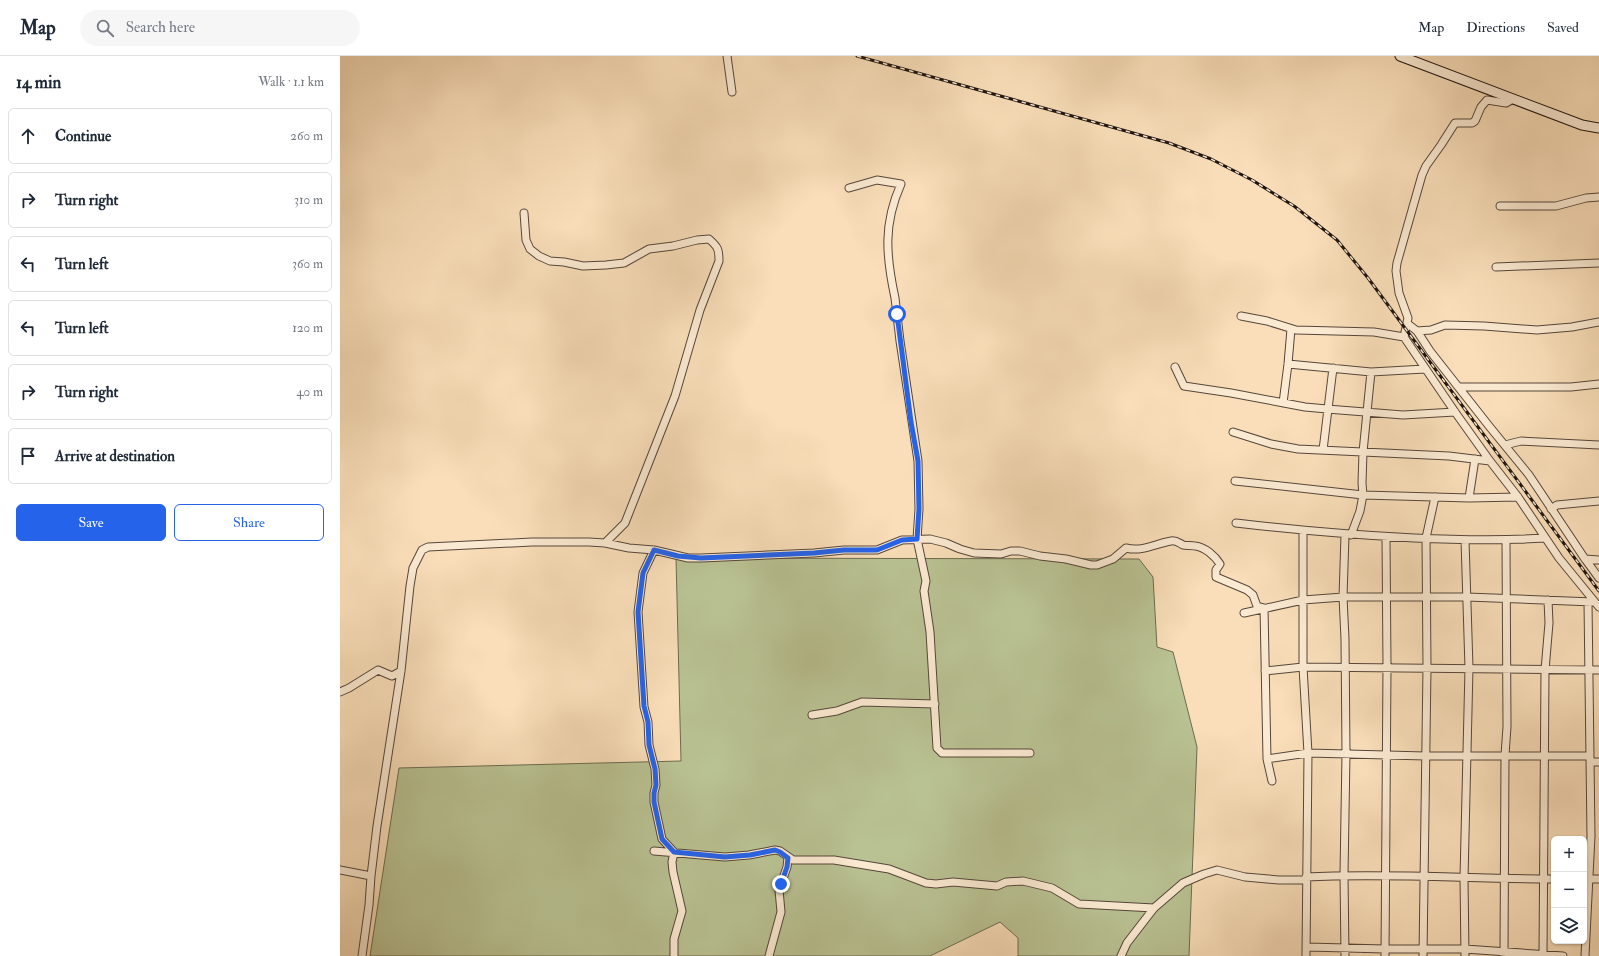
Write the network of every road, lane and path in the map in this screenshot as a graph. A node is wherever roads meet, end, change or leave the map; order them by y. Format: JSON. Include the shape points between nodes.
{"nodes":[{"id":1,"x":727,"y":56,"type":"edge"},
{"id":2,"x":1400,"y":56,"type":"edge"},
{"id":3,"x":732,"y":92,"type":"dead end"},
{"id":4,"x":1513,"y":99,"type":"junction"},
{"id":5,"x":1599,"y":128,"type":"edge"},
{"id":6,"x":849,"y":188,"type":"dead end"},
{"id":7,"x":1599,"y":197,"type":"edge"},
{"id":8,"x":1500,"y":206,"type":"dead end"},
{"id":9,"x":524,"y":213,"type":"dead end"},
{"id":10,"x":1599,"y":263,"type":"edge"},
{"id":11,"x":1496,"y":267,"type":"dead end"},
{"id":12,"x":1241,"y":316,"type":"dead end"},
{"id":13,"x":1599,"y":322,"type":"edge"},
{"id":14,"x":1408,"y":324,"type":"junction"},
{"id":15,"x":1291,"y":329,"type":"junction"},
{"id":16,"x":1417,"y":331,"type":"junction"},
{"id":17,"x":1404,"y":337,"type":"junction"},
{"id":18,"x":1288,"y":364,"type":"junction"},
{"id":19,"x":1175,"y":367,"type":"dead end"},
{"id":20,"x":1333,"y":368,"type":"junction"},
{"id":21,"x":1425,"y":369,"type":"junction"},
{"id":22,"x":1372,"y":372,"type":"junction"},
{"id":23,"x":1599,"y":384,"type":"edge"},
{"id":24,"x":1458,"y":387,"type":"junction"},
{"id":25,"x":1283,"y":403,"type":"junction"},
{"id":26,"x":1327,"y":410,"type":"junction"},
{"id":27,"x":1454,"y":412,"type":"junction"},
{"id":28,"x":1367,"y":413,"type":"junction"},
{"id":29,"x":1233,"y":432,"type":"dead end"},
{"id":30,"x":1505,"y":445,"type":"junction"},
{"id":31,"x":1599,"y":445,"type":"edge"},
{"id":32,"x":1323,"y":450,"type":"junction"},
{"id":33,"x":1363,"y":452,"type":"junction"},
{"id":34,"x":1475,"y":459,"type":"junction"},
{"id":35,"x":1490,"y":461,"type":"junction"},
{"id":36,"x":1235,"y":481,"type":"dead end"},
{"id":37,"x":1363,"y":494,"type":"junction"},
{"id":38,"x":1435,"y":497,"type":"junction"},
{"id":39,"x":1518,"y":497,"type":"junction"},
{"id":40,"x":1469,"y":498,"type":"junction"},
{"id":41,"x":1599,"y":501,"type":"edge"},
{"id":42,"x":1550,"y":509,"type":"junction"},
{"id":43,"x":1236,"y":523,"type":"dead end"},
{"id":44,"x":1303,"y":531,"type":"junction"},
{"id":45,"x":1348,"y":535,"type":"junction"},
{"id":46,"x":1386,"y":537,"type":"junction"},
{"id":47,"x":1426,"y":538,"type":"junction"},
{"id":48,"x":1545,"y":538,"type":"junction"},
{"id":49,"x":917,"y":539,"type":"junction"},
{"id":50,"x":1465,"y":540,"type":"junction"},
{"id":51,"x":1506,"y":541,"type":"junction"},
{"id":52,"x":605,"y":543,"type":"junction"},
{"id":53,"x":654,"y":550,"type":"junction"},
{"id":54,"x":1585,"y":560,"type":"junction"},
{"id":55,"x":1599,"y":560,"type":"edge"},
{"id":56,"x":1599,"y":578,"type":"edge"},
{"id":57,"x":1386,"y":596,"type":"junction"},
{"id":58,"x":1343,"y":597,"type":"junction"},
{"id":59,"x":1426,"y":597,"type":"junction"},
{"id":60,"x":1467,"y":598,"type":"junction"},
{"id":61,"x":1506,"y":599,"type":"junction"},
{"id":62,"x":1303,"y":600,"type":"junction"},
{"id":63,"x":1548,"y":600,"type":"junction"},
{"id":64,"x":1594,"y":604,"type":"edge"},
{"id":65,"x":1264,"y":608,"type":"junction"},
{"id":66,"x":1244,"y":613,"type":"dead end"},
{"id":67,"x":1303,"y":667,"type":"junction"},
{"id":68,"x":1387,"y":667,"type":"junction"},
{"id":69,"x":1344,"y":668,"type":"junction"},
{"id":70,"x":1427,"y":668,"type":"junction"},
{"id":71,"x":1469,"y":668,"type":"junction"},
{"id":72,"x":1507,"y":669,"type":"junction"},
{"id":73,"x":1265,"y":670,"type":"junction"},
{"id":74,"x":1545,"y":670,"type":"junction"},
{"id":75,"x":1588,"y":670,"type":"junction"},
{"id":76,"x":1599,"y":670,"type":"edge"},
{"id":77,"x":401,"y":671,"type":"junction"},
{"id":78,"x":340,"y":692,"type":"edge"},
{"id":79,"x":934,"y":704,"type":"junction"},
{"id":80,"x":812,"y":715,"type":"dead end"},
{"id":81,"x":1030,"y":753,"type":"dead end"},
{"id":82,"x":1308,"y":753,"type":"junction"},
{"id":83,"x":1346,"y":753,"type":"junction"},
{"id":84,"x":1385,"y":754,"type":"junction"},
{"id":85,"x":1467,"y":755,"type":"junction"},
{"id":86,"x":1426,"y":756,"type":"junction"},
{"id":87,"x":1505,"y":756,"type":"junction"},
{"id":88,"x":1545,"y":756,"type":"junction"},
{"id":89,"x":1267,"y":759,"type":"junction"},
{"id":90,"x":1590,"y":759,"type":"junction"},
{"id":91,"x":1599,"y":762,"type":"edge"},
{"id":92,"x":1272,"y":781,"type":"dead end"},
{"id":93,"x":1599,"y":834,"type":"edge"},
{"id":94,"x":1591,"y":836,"type":"junction"},
{"id":95,"x":654,"y":851,"type":"dead end"},
{"id":96,"x":674,"y":852,"type":"junction"},
{"id":97,"x":788,"y":858,"type":"junction"},
{"id":98,"x":340,"y":870,"type":"edge"},
{"id":99,"x":1587,"y":872,"type":"edge"},
{"id":100,"x":1344,"y":875,"type":"junction"},
{"id":101,"x":370,"y":876,"type":"junction"},
{"id":102,"x":1384,"y":876,"type":"junction"},
{"id":103,"x":1425,"y":876,"type":"junction"},
{"id":104,"x":1306,"y":878,"type":"junction"},
{"id":105,"x":1464,"y":878,"type":"junction"},
{"id":106,"x":1587,"y":878,"type":"edge"},
{"id":107,"x":1504,"y":879,"type":"junction"},
{"id":108,"x":1543,"y":879,"type":"junction"},
{"id":109,"x":1551,"y":879,"type":"edge"},
{"id":110,"x":1599,"y":879,"type":"edge"},
{"id":111,"x":1154,"y":908,"type":"junction"},
{"id":112,"x":1585,"y":908,"type":"edge"},
{"id":113,"x":1307,"y":947,"type":"junction"},
{"id":114,"x":1345,"y":948,"type":"junction"},
{"id":115,"x":1423,"y":952,"type":"edge"},
{"id":116,"x":1384,"y":953,"type":"edge"},
{"id":117,"x":1465,"y":953,"type":"edge"},
{"id":118,"x":1504,"y":954,"type":"edge"},
{"id":119,"x":1543,"y":955,"type":"edge"},
{"id":120,"x":362,"y":956,"type":"edge"},
{"id":121,"x":674,"y":956,"type":"edge"},
{"id":122,"x":769,"y":956,"type":"edge"},
{"id":123,"x":1121,"y":956,"type":"edge"},
{"id":124,"x":1306,"y":956,"type":"edge"},
{"id":125,"x":1345,"y":956,"type":"edge"},
{"id":126,"x":1563,"y":956,"type":"edge"},
{"id":127,"x":1584,"y":956,"type":"edge"}],
"edges":[{"from":1,"to":3,"type":"street"},
{"from":2,"to":4,"type":"street"},
{"from":4,"to":5,"type":"street","via":[[1582,125]]},
{"from":4,"to":14,"type":"street","via":[[1506,103],[1487,100],[1475,121],[1455,123],[1426,166],[1418,186],[1396,271]]},
{"from":6,"to":49,"type":"street","via":[[877,180],[901,184],[890,215],[887,244],[918,461]]},
{"from":7,"to":8,"type":"street","via":[[1556,206]]},
{"from":9,"to":52,"type":"street","via":[[526,240],[530,249],[550,261],[583,266],[624,263],[649,249],[709,239],[717,246],[719,252],[719,261],[700,310],[675,396],[655,448],[625,523]]},
{"from":10,"to":11,"type":"street"},
{"from":12,"to":15,"type":"street"},
{"from":13,"to":16,"type":"street","via":[[1537,330],[1445,325]]},
{"from":14,"to":16,"type":"street"},
{"from":14,"to":17,"type":"street"},
{"from":15,"to":17,"type":"street","via":[[1374,332]]},
{"from":15,"to":18,"type":"street"},
{"from":16,"to":24,"type":"street"},
{"from":17,"to":21,"type":"street"},
{"from":18,"to":20,"type":"street"},
{"from":18,"to":25,"type":"street"},
{"from":19,"to":25,"type":"street","via":[[1184,386]]},
{"from":20,"to":22,"type":"street"},
{"from":20,"to":26,"type":"street"},
{"from":21,"to":22,"type":"street"},
{"from":21,"to":27,"type":"street"},
{"from":22,"to":28,"type":"street"},
{"from":23,"to":24,"type":"street","via":[[1571,387]]},
{"from":24,"to":30,"type":"street"},
{"from":25,"to":26,"type":"street"},
{"from":26,"to":28,"type":"street"},
{"from":26,"to":32,"type":"street"},
{"from":27,"to":28,"type":"street","via":[[1403,415]]},
{"from":27,"to":35,"type":"street"},
{"from":28,"to":33,"type":"street"},
{"from":29,"to":32,"type":"street","via":[[1271,444]]},
{"from":30,"to":31,"type":"street","via":[[1521,441]]},
{"from":30,"to":42,"type":"street","via":[[1529,475]]},
{"from":32,"to":33,"type":"street"},
{"from":33,"to":34,"type":"street"},
{"from":33,"to":37,"type":"street"},
{"from":34,"to":35,"type":"street"},
{"from":34,"to":40,"type":"street"},
{"from":35,"to":39,"type":"street"},
{"from":36,"to":37,"type":"street"},
{"from":37,"to":38,"type":"street"},
{"from":37,"to":45,"type":"street","via":[[1360,511]]},
{"from":38,"to":40,"type":"street"},
{"from":38,"to":47,"type":"street"},
{"from":39,"to":40,"type":"street"},
{"from":39,"to":48,"type":"street"},
{"from":41,"to":42,"type":"street","via":[[1557,505]]},
{"from":42,"to":54,"type":"street"},
{"from":43,"to":44,"type":"street"},
{"from":44,"to":45,"type":"street"},
{"from":44,"to":62,"type":"street"},
{"from":45,"to":46,"type":"street"},
{"from":45,"to":58,"type":"street"},
{"from":46,"to":47,"type":"street"},
{"from":46,"to":57,"type":"street"},
{"from":47,"to":50,"type":"street"},
{"from":47,"to":59,"type":"street"},
{"from":48,"to":51,"type":"street"},
{"from":48,"to":64,"type":"street"},
{"from":49,"to":53,"type":"street","via":[[902,540],[877,550],[701,558]]},
{"from":49,"to":65,"type":"street","via":[[946,542],[974,553],[1001,554],[1020,551],[1090,565],[1113,559],[1126,548],[1144,550],[1151,545],[1172,540],[1184,546],[1198,546],[1215,557],[1220,564],[1216,570],[1216,577],[1247,590],[1253,595],[1257,606]]},
{"from":49,"to":79,"type":"street","via":[[926,581],[924,591],[930,632]]},
{"from":50,"to":51,"type":"street"},
{"from":50,"to":60,"type":"street"},
{"from":51,"to":61,"type":"street"},
{"from":52,"to":53,"type":"street"},
{"from":52,"to":77,"type":"street","via":[[532,542],[428,547],[422,550],[413,568]]},
{"from":53,"to":96,"type":"street","via":[[643,573],[638,612],[644,706],[655,769],[654,802],[662,839]]},
{"from":54,"to":55,"type":"street"},
{"from":54,"to":56,"type":"street"},
{"from":57,"to":58,"type":"street"},
{"from":57,"to":59,"type":"street"},
{"from":57,"to":68,"type":"street"},
{"from":58,"to":62,"type":"street"},
{"from":58,"to":69,"type":"street"},
{"from":59,"to":60,"type":"street"},
{"from":59,"to":70,"type":"street"},
{"from":60,"to":61,"type":"street"},
{"from":60,"to":71,"type":"street"},
{"from":61,"to":63,"type":"street"},
{"from":61,"to":72,"type":"street"},
{"from":62,"to":65,"type":"street"},
{"from":62,"to":67,"type":"street"},
{"from":63,"to":64,"type":"street"},
{"from":63,"to":74,"type":"street"},
{"from":64,"to":75,"type":"street"},
{"from":65,"to":66,"type":"street"},
{"from":65,"to":73,"type":"street"},
{"from":67,"to":69,"type":"street"},
{"from":67,"to":73,"type":"street"},
{"from":67,"to":82,"type":"street"},
{"from":68,"to":69,"type":"street"},
{"from":68,"to":70,"type":"street"},
{"from":68,"to":84,"type":"street"},
{"from":69,"to":83,"type":"street"},
{"from":70,"to":71,"type":"street"},
{"from":70,"to":86,"type":"street"},
{"from":71,"to":72,"type":"street"},
{"from":71,"to":85,"type":"street"},
{"from":72,"to":74,"type":"street"},
{"from":72,"to":87,"type":"street"},
{"from":73,"to":89,"type":"street"},
{"from":74,"to":75,"type":"street"},
{"from":74,"to":88,"type":"street"},
{"from":75,"to":76,"type":"street"},
{"from":75,"to":90,"type":"street"},
{"from":77,"to":78,"type":"street","via":[[392,676],[378,670]]},
{"from":77,"to":101,"type":"street"},
{"from":79,"to":80,"type":"street","via":[[862,702],[837,711]]},
{"from":79,"to":81,"type":"street","via":[[937,748],[942,753]]},
{"from":82,"to":83,"type":"street"},
{"from":82,"to":89,"type":"street"},
{"from":82,"to":104,"type":"street"},
{"from":83,"to":84,"type":"street"},
{"from":83,"to":100,"type":"street"},
{"from":84,"to":86,"type":"street"},
{"from":84,"to":102,"type":"street"},
{"from":85,"to":86,"type":"street"},
{"from":85,"to":87,"type":"street"},
{"from":85,"to":105,"type":"street"},
{"from":86,"to":103,"type":"street"},
{"from":87,"to":88,"type":"street"},
{"from":87,"to":107,"type":"street"},
{"from":88,"to":90,"type":"street"},
{"from":88,"to":108,"type":"street"},
{"from":89,"to":92,"type":"street"},
{"from":90,"to":91,"type":"street"},
{"from":90,"to":94,"type":"street"},
{"from":93,"to":94,"type":"street"},
{"from":94,"to":99,"type":"street"},
{"from":95,"to":96,"type":"street"},
{"from":96,"to":97,"type":"street","via":[[725,857],[775,850]]},
{"from":96,"to":121,"type":"street","via":[[673,872],[682,911],[674,939]]},
{"from":97,"to":111,"type":"street","via":[[834,860],[889,869],[926,883],[936,884],[953,882],[997,886],[1006,882],[1023,881],[1052,888],[1079,904]]},
{"from":97,"to":122,"type":"street","via":[[780,890],[781,912]]},
{"from":98,"to":101,"type":"street"},
{"from":100,"to":102,"type":"street"},
{"from":100,"to":104,"type":"street"},
{"from":100,"to":114,"type":"street"},
{"from":101,"to":120,"type":"street"},
{"from":102,"to":103,"type":"street"},
{"from":102,"to":116,"type":"street"},
{"from":103,"to":105,"type":"street"},
{"from":103,"to":115,"type":"street"},
{"from":104,"to":111,"type":"street","via":[[1279,880],[1245,877],[1218,870],[1183,883]]},
{"from":104,"to":113,"type":"street"},
{"from":105,"to":107,"type":"street"},
{"from":105,"to":117,"type":"street"},
{"from":106,"to":110,"type":"street"},
{"from":107,"to":108,"type":"street"},
{"from":107,"to":118,"type":"street"},
{"from":108,"to":109,"type":"street"},
{"from":108,"to":119,"type":"street"},
{"from":111,"to":123,"type":"street","via":[[1127,943]]},
{"from":112,"to":127,"type":"street"},
{"from":113,"to":114,"type":"street"},
{"from":113,"to":124,"type":"street"},
{"from":114,"to":116,"type":"street"},
{"from":114,"to":125,"type":"street"},
{"from":115,"to":116,"type":"street"},
{"from":115,"to":117,"type":"street"},
{"from":117,"to":118,"type":"street"},
{"from":118,"to":119,"type":"street"},
{"from":119,"to":126,"type":"street"}]}
